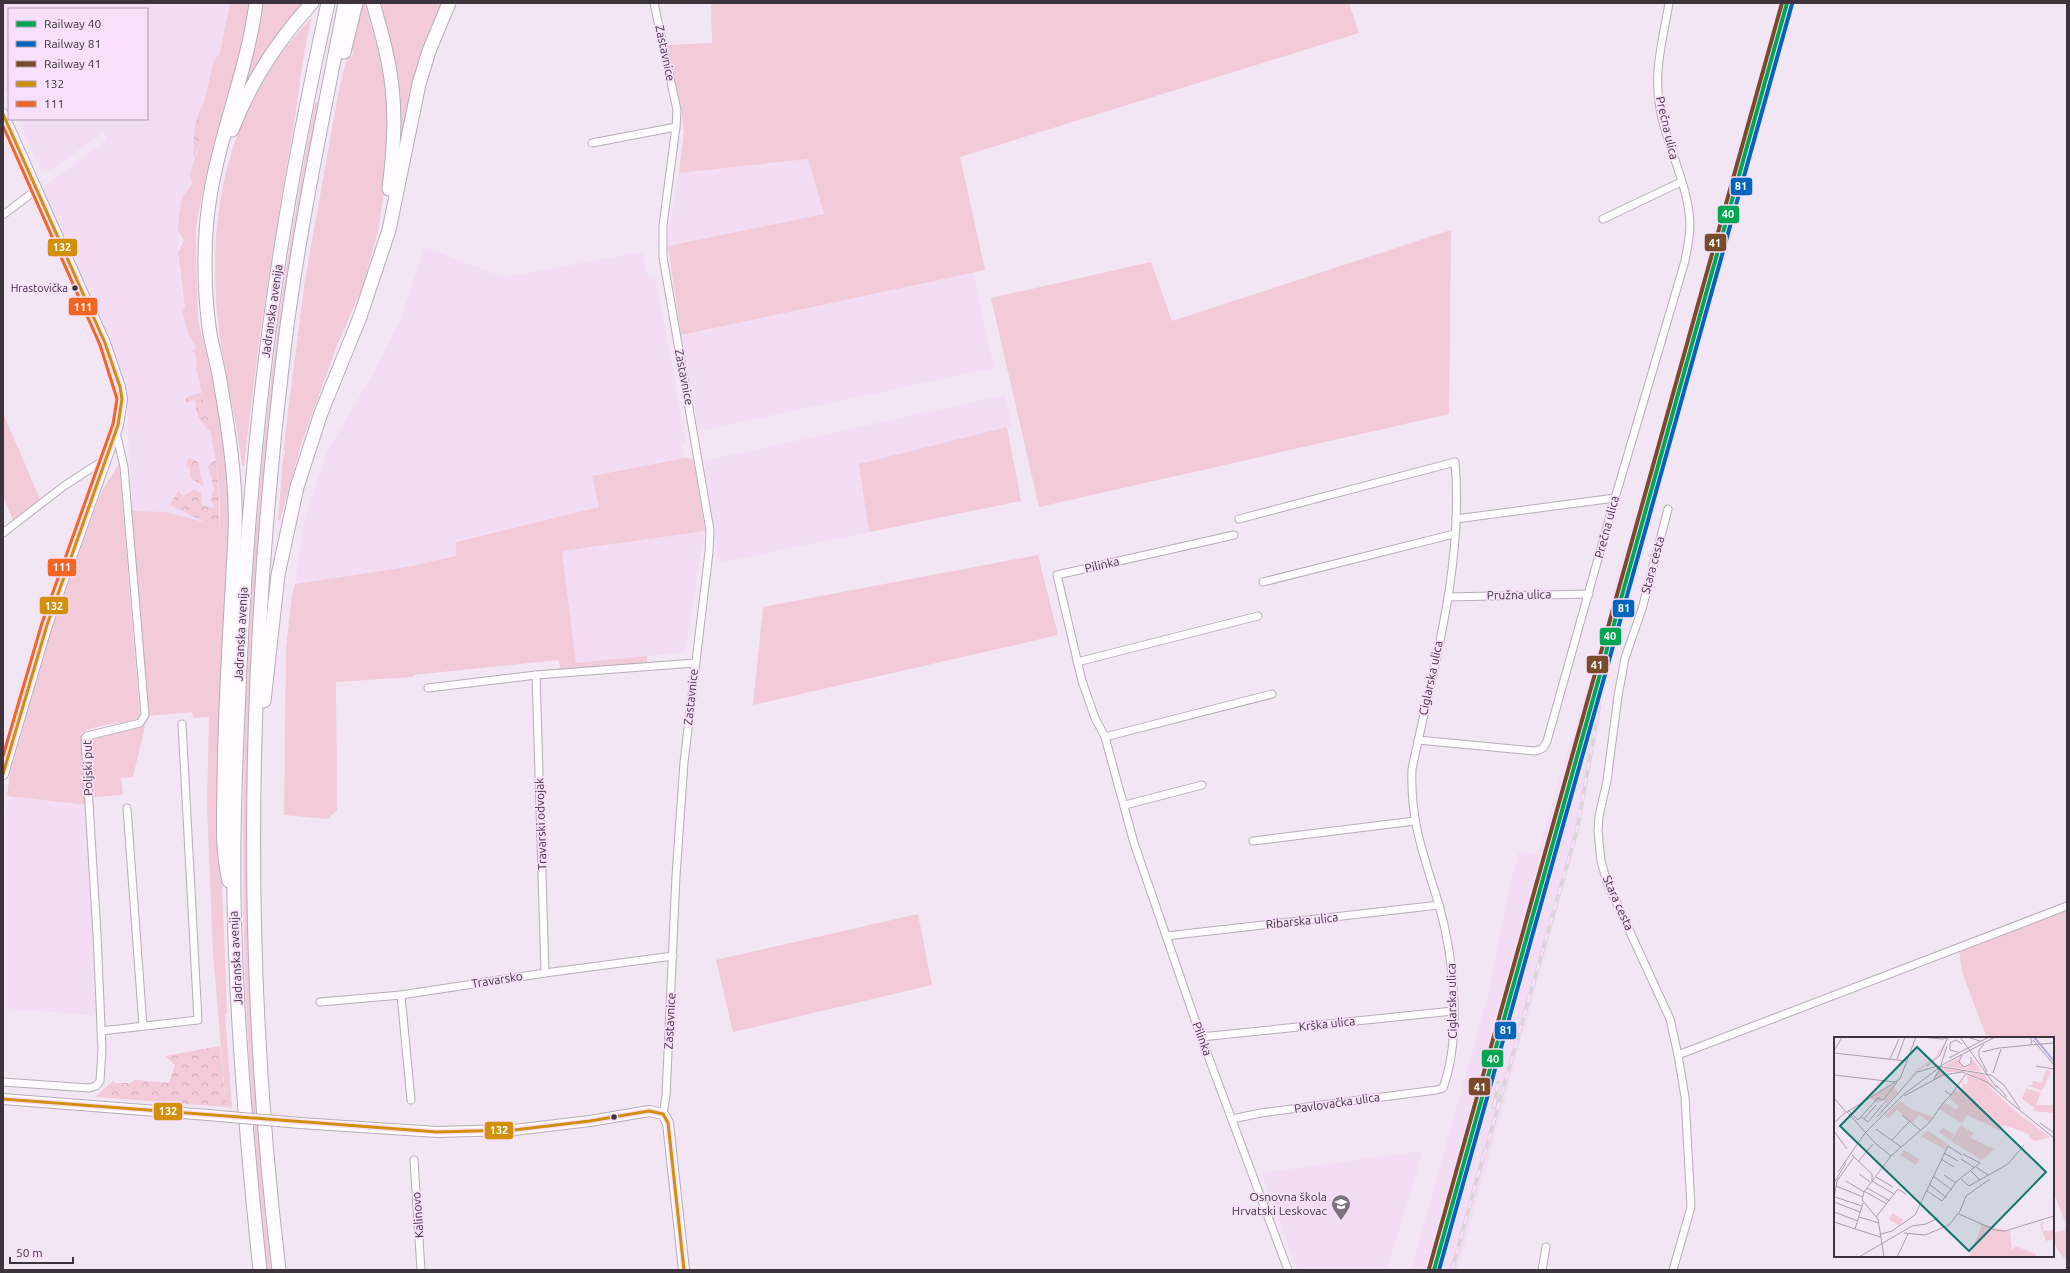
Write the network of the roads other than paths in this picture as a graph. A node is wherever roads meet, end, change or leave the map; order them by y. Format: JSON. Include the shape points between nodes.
{"nodes":[{"id":1,"x":256,"y":3,"type":"edge"},
{"id":2,"x":312,"y":3,"type":"edge"},
{"id":3,"x":320,"y":3,"type":"edge"},
{"id":4,"x":328,"y":3,"type":"edge"},
{"id":5,"x":345,"y":3,"type":"edge"},
{"id":6,"x":356,"y":3,"type":"edge"},
{"id":7,"x":373,"y":3,"type":"edge"},
{"id":8,"x":450,"y":3,"type":"edge"},
{"id":9,"x":654,"y":3,"type":"edge"},
{"id":10,"x":1669,"y":3,"type":"edge"},
{"id":11,"x":329,"y":89,"type":"junction"},
{"id":12,"x":310,"y":90,"type":"junction"},
{"id":13,"x":3,"y":114,"type":"edge"},
{"id":14,"x":676,"y":127,"type":"junction"},
{"id":15,"x":592,"y":143,"type":"dead end"},
{"id":16,"x":1681,"y":182,"type":"junction"},
{"id":17,"x":36,"y":190,"type":"junction"},
{"id":18,"x":210,"y":198,"type":"junction"},
{"id":19,"x":3,"y":215,"type":"edge"},
{"id":20,"x":1603,"y":219,"type":"dead end"},
{"id":21,"x":382,"y":249,"type":"junction"},
{"id":22,"x":116,"y":430,"type":"junction"},
{"id":23,"x":107,"y":458,"type":"junction"},
{"id":24,"x":1615,"y":498,"type":"junction"},
{"id":25,"x":1668,"y":509,"type":"dead end"},
{"id":26,"x":1239,"y":519,"type":"dead end"},
{"id":27,"x":1456,"y":519,"type":"junction"},
{"id":28,"x":3,"y":534,"type":"edge"},
{"id":29,"x":1454,"y":534,"type":"junction"},
{"id":30,"x":1234,"y":535,"type":"dead end"},
{"id":31,"x":1263,"y":582,"type":"dead end"},
{"id":32,"x":1589,"y":594,"type":"junction"},
{"id":33,"x":1448,"y":597,"type":"junction"},
{"id":34,"x":1258,"y":616,"type":"dead end"},
{"id":35,"x":1077,"y":662,"type":"junction"},
{"id":36,"x":695,"y":663,"type":"junction"},
{"id":37,"x":536,"y":675,"type":"junction"},
{"id":38,"x":428,"y":688,"type":"dead end"},
{"id":39,"x":1272,"y":694,"type":"dead end"},
{"id":40,"x":182,"y":724,"type":"dead end"},
{"id":41,"x":1105,"y":737,"type":"junction"},
{"id":42,"x":1418,"y":740,"type":"junction"},
{"id":43,"x":3,"y":774,"type":"edge"},
{"id":44,"x":1202,"y":785,"type":"dead end"},
{"id":45,"x":254,"y":798,"type":"junction"},
{"id":46,"x":1125,"y":806,"type":"junction"},
{"id":47,"x":127,"y":808,"type":"dead end"},
{"id":48,"x":1415,"y":821,"type":"junction"},
{"id":49,"x":1253,"y":841,"type":"dead end"},
{"id":50,"x":234,"y":901,"type":"junction"},
{"id":51,"x":1439,"y":905,"type":"junction"},
{"id":52,"x":2067,"y":906,"type":"edge"},
{"id":53,"x":1166,"y":936,"type":"junction"},
{"id":54,"x":673,"y":956,"type":"junction"},
{"id":55,"x":545,"y":973,"type":"junction"},
{"id":56,"x":401,"y":995,"type":"junction"},
{"id":57,"x":320,"y":1002,"type":"dead end"},
{"id":58,"x":1453,"y":1011,"type":"junction"},
{"id":59,"x":143,"y":1026,"type":"junction"},
{"id":60,"x":101,"y":1031,"type":"junction"},
{"id":61,"x":1201,"y":1037,"type":"junction"},
{"id":62,"x":1678,"y":1055,"type":"junction"},
{"id":63,"x":3,"y":1082,"type":"edge"},
{"id":64,"x":1443,"y":1088,"type":"joint"},
{"id":65,"x":3,"y":1099,"type":"edge"},
{"id":66,"x":411,"y":1100,"type":"dead end"},
{"id":67,"x":663,"y":1114,"type":"junction"},
{"id":68,"x":1232,"y":1119,"type":"junction"},
{"id":69,"x":414,"y":1160,"type":"dead end"},
{"id":70,"x":1546,"y":1247,"type":"dead end"},
{"id":71,"x":260,"y":1270,"type":"edge"},
{"id":72,"x":279,"y":1270,"type":"edge"},
{"id":73,"x":421,"y":1270,"type":"edge"},
{"id":74,"x":684,"y":1270,"type":"edge"},
{"id":75,"x":1288,"y":1270,"type":"edge"},
{"id":76,"x":1542,"y":1270,"type":"edge"},
{"id":77,"x":1673,"y":1270,"type":"edge"}],
"edges":[{"from":1,"to":18,"type":"highway","via":[[249,43]]},
{"from":2,"to":18,"type":"highway","via":[[284,35],[251,88],[223,154]]},
{"from":3,"to":12,"type":"highway","via":[[309,56]]},
{"from":4,"to":12,"type":"highway","name":"Jadranska avenija"},
{"from":5,"to":11,"type":"highway","name":"Jadranska avenija"},
{"from":6,"to":11,"type":"highway","via":[[345,50]]},
{"from":7,"to":21,"type":"highway","via":[[386,48],[394,119],[393,155]]},
{"from":8,"to":21,"type":"highway","via":[[429,51],[419,84],[389,230]]},
{"from":9,"to":14,"type":"street","name":"Zastavnice","via":[[677,110]]},
{"from":10,"to":16,"type":"street","name":"Prečna ulica","via":[[1659,49],[1658,87],[1660,109]]},
{"from":11,"to":45,"type":"highway","name":"Jadranska avenija","via":[[308,191],[284,349],[261,586]]},
{"from":12,"to":50,"type":"highway","name":"Jadranska avenija","via":[[285,224],[265,365],[244,573],[234,821]]},
{"from":13,"to":17,"type":"main road"},
{"from":14,"to":15,"type":"street"},
{"from":14,"to":36,"type":"street","name":"Zastavnice","via":[[663,225],[663,257],[710,530],[710,552]]},
{"from":16,"to":20,"type":"street"},
{"from":16,"to":24,"type":"street","name":"Prečna ulica","via":[[1690,225],[1685,261]]},
{"from":17,"to":19,"type":"street"},
{"from":17,"to":22,"type":"main road","via":[[79,282],[117,374],[122,399]]},
{"from":18,"to":50,"type":"highway","via":[[205,268],[209,327],[228,430],[234,483],[235,530],[224,820],[224,862]]},
{"from":21,"to":45,"type":"highway","via":[[360,317],[321,413],[296,487],[278,575]]},
{"from":22,"to":23,"type":"main road"},
{"from":22,"to":60,"type":"street","name":"Poljski put","via":[[124,467],[145,715],[140,723],[86,738]]},
{"from":23,"to":28,"type":"street","via":[[64,486]]},
{"from":23,"to":43,"type":"main road","via":[[47,625]]},
{"from":24,"to":27,"type":"street"},
{"from":24,"to":32,"type":"street","name":"Prečna ulica"},
{"from":25,"to":62,"type":"street","name":"Stara cesta","via":[[1642,609],[1625,658],[1607,781],[1599,816],[1598,837],[1607,882],[1670,1019]]},
{"from":26,"to":27,"type":"street","name":"Ciglarska ulica","via":[[1455,462]]},
{"from":27,"to":29,"type":"street","name":"Ciglarska ulica"},
{"from":29,"to":31,"type":"street"},
{"from":29,"to":33,"type":"street","name":"Ciglarska ulica"},
{"from":30,"to":35,"type":"street","name":"Pilinka","via":[[1057,575]]},
{"from":32,"to":33,"type":"street","name":"Pružna ulica"},
{"from":32,"to":42,"type":"street","name":"Prečna ulica","via":[[1544,747],[1540,751]]},
{"from":33,"to":42,"type":"street","name":"Ciglarska ulica"},
{"from":34,"to":35,"type":"street"},
{"from":35,"to":41,"type":"street","name":"Pilinka","via":[[1087,698]]},
{"from":36,"to":37,"type":"street"},
{"from":36,"to":54,"type":"street","name":"Zastavnice","via":[[684,762]]},
{"from":37,"to":38,"type":"street"},
{"from":37,"to":55,"type":"street","name":"Travarski odvojak"},
{"from":39,"to":41,"type":"street"},
{"from":40,"to":59,"type":"street","via":[[198,1020]]},
{"from":41,"to":46,"type":"street","name":"Pilinka"},
{"from":42,"to":48,"type":"street","name":"Ciglarska ulica","via":[[1412,769],[1411,793]]},
{"from":44,"to":46,"type":"street"},
{"from":45,"to":72,"type":"highway","name":"Jadranska avenija","via":[[254,939],[267,1169]]},
{"from":46,"to":53,"type":"street","name":"Pilinka","via":[[1134,843]]},
{"from":47,"to":59,"type":"street"},
{"from":48,"to":49,"type":"street"},
{"from":48,"to":51,"type":"street","name":"Ciglarska ulica","via":[[1426,868]]},
{"from":50,"to":71,"type":"highway","name":"Jadranska avenija","via":[[245,1115]]},
{"from":51,"to":53,"type":"street","name":"Ribarska ulica"},
{"from":51,"to":58,"type":"street","name":"Ciglarska ulica","via":[[1451,959]]},
{"from":52,"to":62,"type":"street"},
{"from":53,"to":61,"type":"street","name":"Pilinka"},
{"from":54,"to":55,"type":"street","name":"Travarsko"},
{"from":54,"to":67,"type":"street","name":"Zastavnice"},
{"from":55,"to":56,"type":"street","name":"Travarsko"},
{"from":56,"to":57,"type":"street","name":"Travarsko"},
{"from":56,"to":66,"type":"street"},
{"from":58,"to":61,"type":"street","name":"Krška ulica"},
{"from":58,"to":64,"type":"street","name":"Ciglarska ulica","via":[[1452,1047]]},
{"from":59,"to":60,"type":"street"},
{"from":60,"to":63,"type":"street","name":"Poljski put","via":[[100,1081],[96,1086],[89,1088]]},
{"from":61,"to":68,"type":"street","name":"Pilinka"},
{"from":62,"to":77,"type":"street","name":"Stara cesta","via":[[1685,1097],[1691,1207]]},
{"from":64,"to":68,"type":"street","name":"Pavlovačka ulica"},
{"from":65,"to":67,"type":"main road","bridge":true,"via":[[437,1132],[514,1130],[649,1112]]},
{"from":67,"to":74,"type":"main road","name":"Zastavnice","via":[[668,1123]]},
{"from":68,"to":75,"type":"street","name":"Pilinka"},
{"from":69,"to":73,"type":"street","name":"Kalinovo"},
{"from":70,"to":76,"type":"street"}]}
